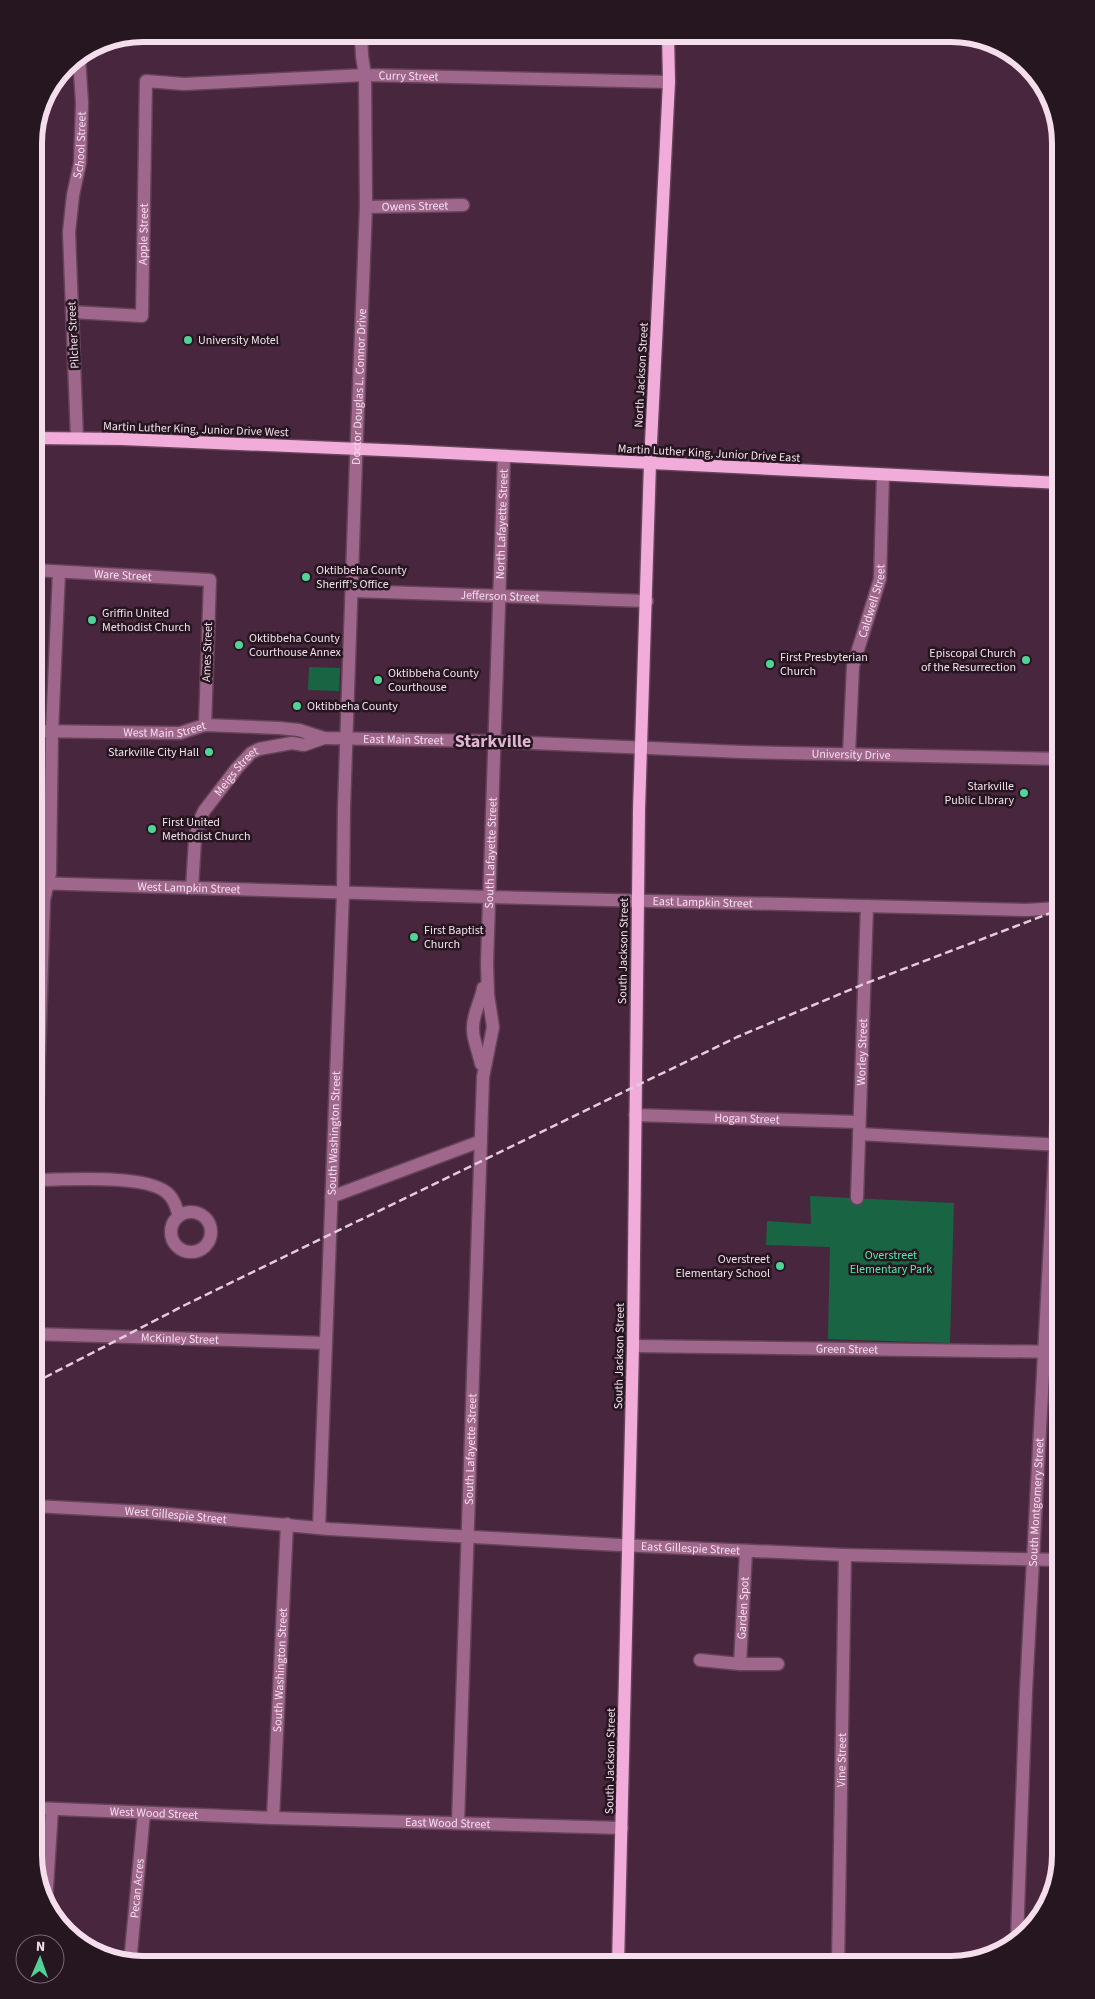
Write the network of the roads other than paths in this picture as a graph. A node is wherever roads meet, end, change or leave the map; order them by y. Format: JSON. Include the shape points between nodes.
{"nodes":[{"id":1,"x":361,"y":43,"type":"edge"},
{"id":2,"x":668,"y":43,"type":"edge"},
{"id":3,"x":80,"y":65,"type":"edge"},
{"id":4,"x":365,"y":76,"type":"junction"},
{"id":5,"x":146,"y":81,"type":"joint"},
{"id":6,"x":669,"y":82,"type":"junction"},
{"id":7,"x":464,"y":205,"type":"dead end"},
{"id":8,"x":366,"y":207,"type":"junction"},
{"id":9,"x":68,"y":232,"type":"joint"},
{"id":10,"x":72,"y":312,"type":"junction"},
{"id":11,"x":43,"y":438,"type":"edge"},
{"id":12,"x":77,"y":438,"type":"junction"},
{"id":13,"x":356,"y":450,"type":"junction"},
{"id":14,"x":504,"y":456,"type":"junction"},
{"id":15,"x":650,"y":463,"type":"junction"},
{"id":16,"x":883,"y":475,"type":"junction"},
{"id":17,"x":1052,"y":483,"type":"edge"},
{"id":18,"x":43,"y":571,"type":"edge"},
{"id":19,"x":59,"y":572,"type":"junction"},
{"id":20,"x":210,"y":580,"type":"joint"},
{"id":21,"x":352,"y":591,"type":"junction"},
{"id":22,"x":499,"y":596,"type":"junction"},
{"id":23,"x":647,"y":601,"type":"junction"},
{"id":24,"x":205,"y":725,"type":"junction"},
{"id":25,"x":43,"y":731,"type":"edge"},
{"id":26,"x":52,"y":731,"type":"junction"},
{"id":27,"x":293,"y":737,"type":"junction"},
{"id":28,"x":347,"y":738,"type":"junction"},
{"id":29,"x":494,"y":741,"type":"junction"},
{"id":30,"x":641,"y":747,"type":"junction"},
{"id":31,"x":849,"y":754,"type":"junction"},
{"id":32,"x":1052,"y":759,"type":"edge"},
{"id":33,"x":43,"y":883,"type":"edge"},
{"id":34,"x":48,"y":883,"type":"junction"},
{"id":35,"x":43,"y":888,"type":"edge"},
{"id":36,"x":192,"y":888,"type":"junction"},
{"id":37,"x":343,"y":892,"type":"junction"},
{"id":38,"x":489,"y":900,"type":"junction"},
{"id":39,"x":638,"y":900,"type":"junction"},
{"id":40,"x":867,"y":906,"type":"junction"},
{"id":41,"x":1052,"y":909,"type":"edge"},
{"id":42,"x":43,"y":946,"type":"edge"},
{"id":43,"x":487,"y":963,"type":"junction"},
{"id":44,"x":477,"y":1008,"type":"junction"},
{"id":45,"x":491,"y":1009,"type":"junction"},
{"id":46,"x":483,"y":1048,"type":"junction"},
{"id":47,"x":636,"y":1115,"type":"junction"},
{"id":48,"x":859,"y":1128,"type":"junction"},
{"id":49,"x":481,"y":1141,"type":"junction"},
{"id":50,"x":1052,"y":1143,"type":"edge"},
{"id":51,"x":42,"y":1180,"type":"edge"},
{"id":52,"x":331,"y":1197,"type":"junction"},
{"id":53,"x":857,"y":1198,"type":"dead end"},
{"id":54,"x":179,"y":1216,"type":"dead end"},
{"id":55,"x":1052,"y":1241,"type":"edge"},
{"id":56,"x":42,"y":1334,"type":"edge"},
{"id":57,"x":326,"y":1343,"type":"junction"},
{"id":58,"x":633,"y":1346,"type":"junction"},
{"id":59,"x":1044,"y":1352,"type":"junction"},
{"id":60,"x":1052,"y":1352,"type":"edge"},
{"id":61,"x":42,"y":1506,"type":"edge"},
{"id":62,"x":287,"y":1524,"type":"junction"},
{"id":63,"x":319,"y":1528,"type":"junction"},
{"id":64,"x":469,"y":1535,"type":"junction"},
{"id":65,"x":628,"y":1545,"type":"junction"},
{"id":66,"x":746,"y":1551,"type":"junction"},
{"id":67,"x":846,"y":1555,"type":"junction"},
{"id":68,"x":1034,"y":1560,"type":"junction"},
{"id":69,"x":1052,"y":1560,"type":"edge"},
{"id":70,"x":700,"y":1660,"type":"dead end"},
{"id":71,"x":740,"y":1664,"type":"junction"},
{"id":72,"x":778,"y":1664,"type":"dead end"},
{"id":73,"x":42,"y":1808,"type":"edge"},
{"id":74,"x":52,"y":1809,"type":"junction"},
{"id":75,"x":144,"y":1813,"type":"junction"},
{"id":76,"x":273,"y":1818,"type":"junction"},
{"id":77,"x":458,"y":1823,"type":"junction"},
{"id":78,"x":622,"y":1828,"type":"junction"},
{"id":79,"x":47,"y":1885,"type":"edge"},
{"id":80,"x":1017,"y":1932,"type":"edge"},
{"id":81,"x":131,"y":1956,"type":"edge"},
{"id":82,"x":618,"y":1956,"type":"edge"},
{"id":83,"x":838,"y":1956,"type":"edge"}],
"edges":[{"from":1,"to":4,"type":"street","name":"Doctor Douglas L. Connor Drive"},
{"from":2,"to":6,"type":"main road","name":"North Jackson Street"},
{"from":3,"to":9,"type":"street","name":"School Street","via":[[80,163]]},
{"from":4,"to":5,"type":"street","name":"Curry Street","via":[[184,84]]},
{"from":4,"to":6,"type":"street","name":"Curry Street"},
{"from":4,"to":8,"type":"street","name":"Doctor Douglas L. Connor Drive"},
{"from":5,"to":10,"type":"street","name":"Apple Street","via":[[142,316]]},
{"from":6,"to":15,"type":"main road","name":"North Jackson Street"},
{"from":7,"to":8,"type":"street","name":"Owens Street"},
{"from":8,"to":13,"type":"street","name":"Doctor Douglas L. Connor Drive"},
{"from":9,"to":10,"type":"street","name":"Pilcher Street"},
{"from":10,"to":12,"type":"street","name":"Pilcher Street"},
{"from":11,"to":12,"type":"main road","name":"Martin Luther King, Junior Drive West"},
{"from":12,"to":13,"type":"main road","name":"Martin Luther King, Junior Drive West"},
{"from":13,"to":14,"type":"main road","name":"Martin Luther King, Junior Drive East"},
{"from":13,"to":21,"type":"street","name":"Doctor Douglas L. Connor Drive"},
{"from":14,"to":15,"type":"main road","name":"Martin Luther King, Junior Drive East"},
{"from":14,"to":22,"type":"street","name":"North Lafayette Street"},
{"from":15,"to":16,"type":"main road","name":"Martin Luther King, Junior Drive East"},
{"from":15,"to":23,"type":"main road","name":"North Jackson Street"},
{"from":16,"to":17,"type":"main road","name":"Martin Luther King, Junior Drive East"},
{"from":16,"to":31,"type":"street","name":"Caldwell Street","via":[[880,579],[853,666]]},
{"from":18,"to":19,"type":"street","name":"Ware Street"},
{"from":19,"to":20,"type":"street","name":"Ware Street"},
{"from":19,"to":26,"type":"street"},
{"from":20,"to":24,"type":"street","name":"Ames Street"},
{"from":21,"to":22,"type":"street","name":"Jefferson Street"},
{"from":21,"to":28,"type":"street","name":"Doctor Douglas L. Connor Drive"},
{"from":22,"to":23,"type":"street","name":"Jefferson Street"},
{"from":22,"to":29,"type":"street","name":"North Lafayette Street"},
{"from":23,"to":30,"type":"main road","name":"North Jackson Street"},
{"from":24,"to":26,"type":"street","name":"West Main Street","via":[[180,733]]},
{"from":24,"to":27,"type":"street","name":"West Main Street","via":[[280,728]]},
{"from":25,"to":26,"type":"street","name":"West Main Street"},
{"from":26,"to":34,"type":"street"},
{"from":27,"to":28,"type":"street","name":"Meigs Street","via":[[304,745],[324,738]]},
{"from":27,"to":36,"type":"street","name":"Meigs Street","via":[[251,753],[204,811],[195,840]]},
{"from":28,"to":29,"type":"street","name":"East Main Street"},
{"from":28,"to":37,"type":"street","name":"South Washington Street"},
{"from":29,"to":30,"type":"street","name":"East Main Street"},
{"from":29,"to":38,"type":"street","name":"South Lafayette Street"},
{"from":30,"to":31,"type":"street","name":"University Drive"},
{"from":30,"to":39,"type":"main road","name":"South Jackson Street"},
{"from":31,"to":32,"type":"street","name":"University Drive"},
{"from":33,"to":34,"type":"street","name":"West Lampkin Street"},
{"from":34,"to":35,"type":"street"},
{"from":34,"to":36,"type":"street","name":"West Lampkin Street"},
{"from":34,"to":42,"type":"street","via":[[44,900]]},
{"from":36,"to":37,"type":"street","name":"West Lampkin Street"},
{"from":37,"to":38,"type":"street","name":"East Lampkin Street"},
{"from":37,"to":52,"type":"street","name":"South Washington Street"},
{"from":38,"to":39,"type":"street","name":"East Lampkin Street"},
{"from":38,"to":43,"type":"street","name":"South Lafayette Street"},
{"from":39,"to":40,"type":"street","name":"East Lampkin Street"},
{"from":39,"to":47,"type":"main road","name":"South Jackson Street"},
{"from":40,"to":41,"type":"street","name":"East Lampkin Street"},
{"from":40,"to":48,"type":"street","name":"Worley Street"},
{"from":43,"to":44,"type":"street","name":"South Lafayette Street","via":[[482,999]]},
{"from":43,"to":45,"type":"street","name":"South Lafayette Street"},
{"from":44,"to":45,"type":"street","via":[[486,1006]]},
{"from":44,"to":46,"type":"street","name":"South Lafayette Street","via":[[473,1030]]},
{"from":45,"to":46,"type":"street","name":"South Lafayette Street","via":[[493,1027]]},
{"from":46,"to":49,"type":"street","name":"South Lafayette Street"},
{"from":47,"to":48,"type":"street","name":"Hogan Street"},
{"from":47,"to":58,"type":"main road","name":"South Jackson Street"},
{"from":48,"to":50,"type":"street","name":"Hogan Street"},
{"from":48,"to":53,"type":"street","name":"Worley Street"},
{"from":49,"to":52,"type":"street"},
{"from":49,"to":64,"type":"street","name":"South Lafayette Street"},
{"from":51,"to":54,"type":"street","via":[[146,1183],[166,1192]]},
{"from":52,"to":57,"type":"street","name":"South Washington Street"},
{"from":55,"to":59,"type":"street","name":"South Montgomery Street"},
{"from":56,"to":57,"type":"street","name":"McKinley Street"},
{"from":57,"to":63,"type":"street","name":"South Washington Street"},
{"from":58,"to":59,"type":"street","name":"Green Street"},
{"from":58,"to":65,"type":"main road","name":"South Jackson Street"},
{"from":59,"to":60,"type":"street","name":"Green Street"},
{"from":59,"to":68,"type":"street","name":"South Montgomery Street"},
{"from":61,"to":62,"type":"street","name":"West Gillespie Street"},
{"from":62,"to":63,"type":"street","name":"West Gillespie Street"},
{"from":62,"to":76,"type":"street","name":"South Washington Street"},
{"from":63,"to":64,"type":"street","name":"East Gillespie Street"},
{"from":64,"to":65,"type":"street","name":"East Gillespie Street"},
{"from":64,"to":77,"type":"street","name":"South Lafayette Street"},
{"from":65,"to":66,"type":"street","name":"East Gillespie Street"},
{"from":65,"to":78,"type":"main road","name":"South Jackson Street"},
{"from":66,"to":67,"type":"street","name":"East Gillespie Street"},
{"from":66,"to":71,"type":"street","name":"Garden Spot"},
{"from":67,"to":68,"type":"street","name":"East Gillespie Street"},
{"from":67,"to":83,"type":"street","name":"Vine Street"},
{"from":68,"to":69,"type":"street","name":"East Gillespie Street"},
{"from":68,"to":80,"type":"street","name":"South Montgomery Street"},
{"from":70,"to":71,"type":"street"},
{"from":71,"to":72,"type":"street"},
{"from":73,"to":74,"type":"street","name":"West Wood Street"},
{"from":74,"to":75,"type":"street","name":"West Wood Street"},
{"from":74,"to":79,"type":"street"},
{"from":75,"to":76,"type":"street","name":"West Wood Street"},
{"from":75,"to":81,"type":"street","name":"Pecan Acres"},
{"from":76,"to":77,"type":"street","name":"East Wood Street"},
{"from":77,"to":78,"type":"street","name":"East Wood Street"},
{"from":78,"to":82,"type":"main road","name":"South Jackson Street"}]}
